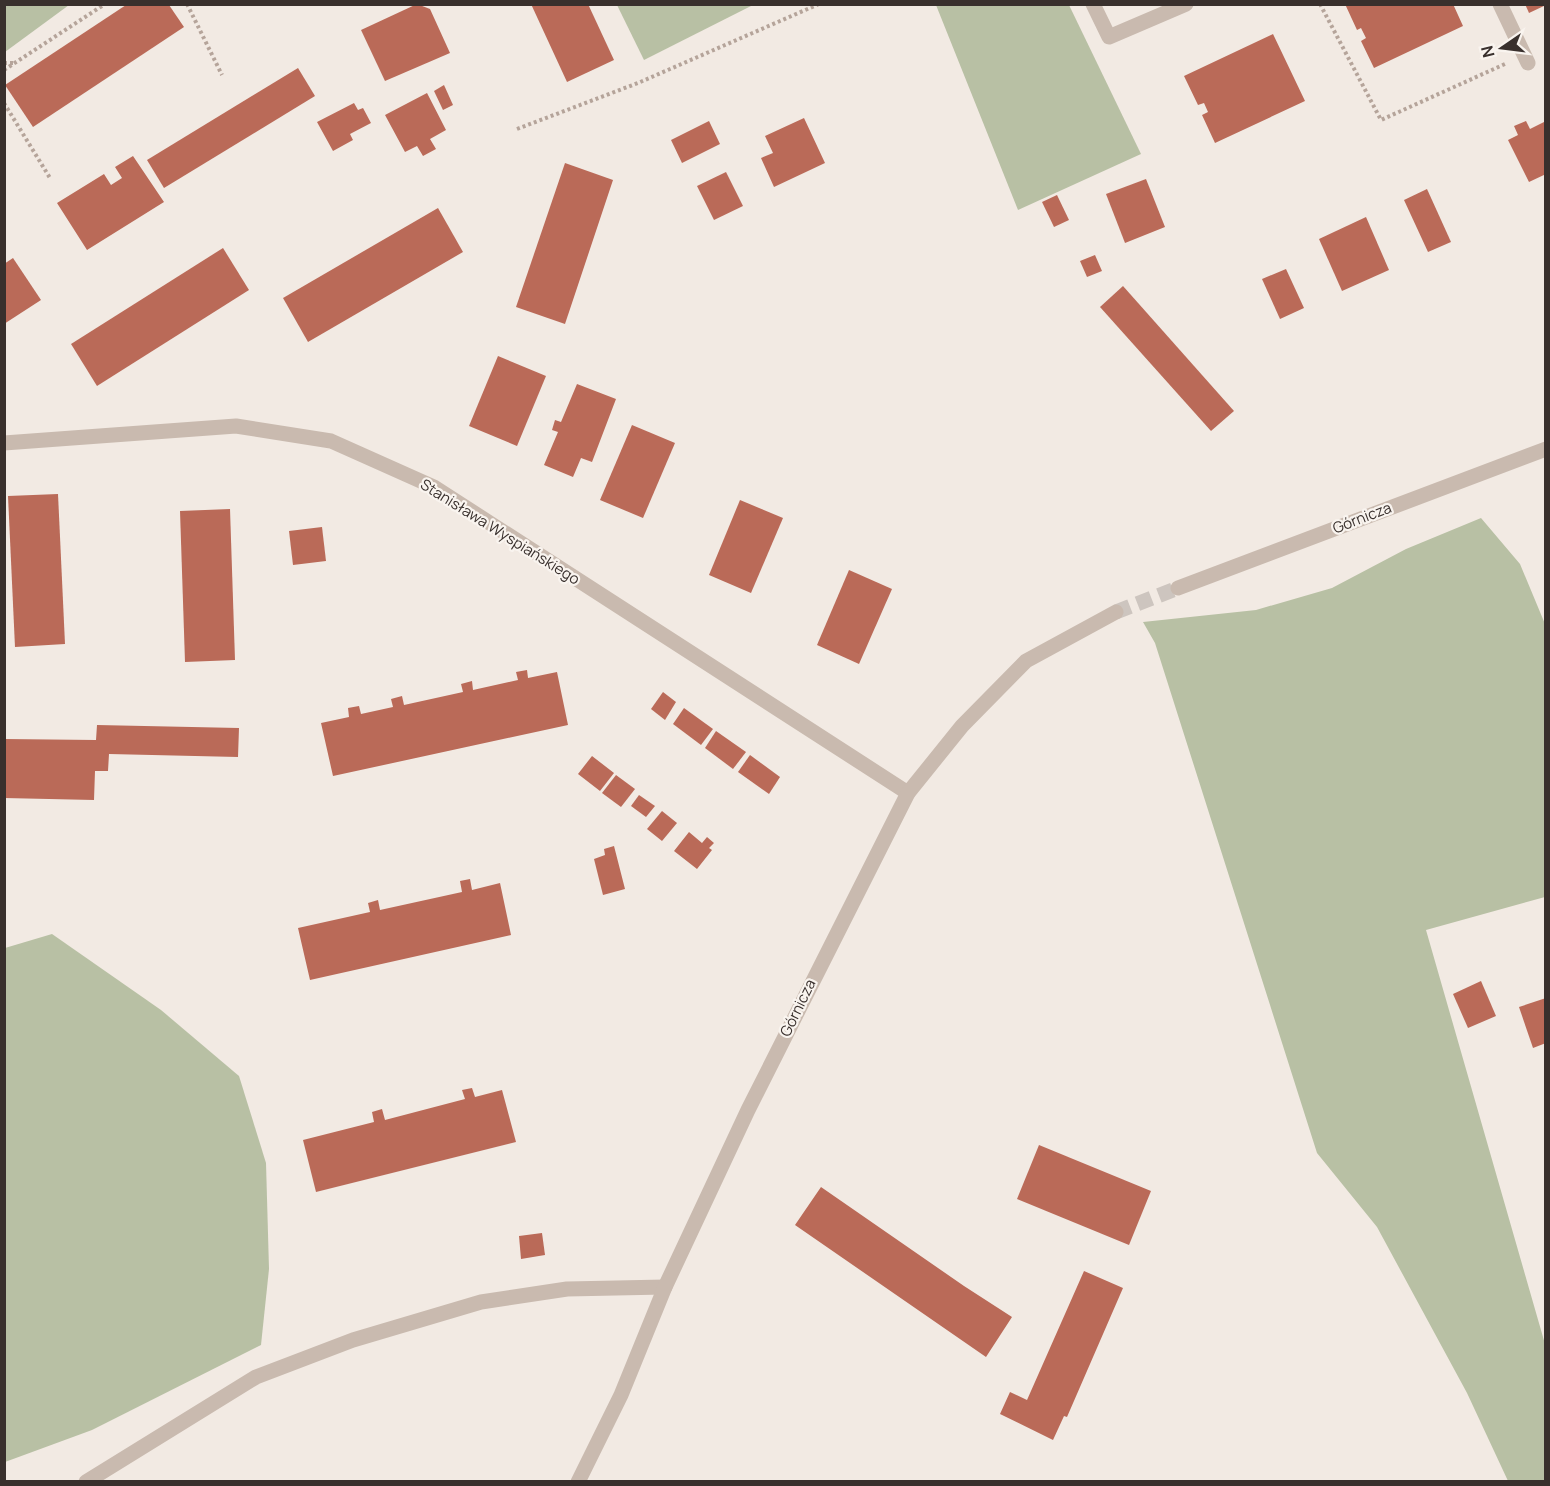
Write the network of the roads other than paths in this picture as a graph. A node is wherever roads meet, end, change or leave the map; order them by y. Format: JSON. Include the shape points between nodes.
{"nodes":[{"id":1,"x":1093,"y":4,"type":"edge"},
{"id":2,"x":1186,"y":4,"type":"edge"},
{"id":3,"x":1500,"y":4,"type":"edge"},
{"id":4,"x":1527,"y":59,"type":"road end"},
{"id":5,"x":4,"y":443,"type":"edge"},
{"id":6,"x":1544,"y":455,"type":"edge"},
{"id":7,"x":1178,"y":588,"type":"tunnel mouth"},
{"id":8,"x":1116,"y":612,"type":"tunnel mouth"},
{"id":9,"x":908,"y":792,"type":"junction"},
{"id":10,"x":665,"y":1287,"type":"junction"},
{"id":11,"x":86,"y":1482,"type":"edge"},
{"id":12,"x":578,"y":1482,"type":"edge"}],
"edges":[{"from":1,"to":2,"type":"street","via":[[1109,37]]},
{"from":3,"to":4,"type":"street"},
{"from":5,"to":9,"type":"street","name":"Stanisława Wyspiańskiego","via":[[236,426],[332,441],[434,487]]},
{"from":6,"to":7,"type":"street","name":"Górnicza"},
{"from":8,"to":9,"type":"street","name":"Górnicza","via":[[1026,661],[962,726]]},
{"from":9,"to":10,"type":"street","name":"Górnicza","via":[[748,1110]]},
{"from":10,"to":11,"type":"street","via":[[567,1289],[481,1302],[352,1340],[256,1377]]},
{"from":10,"to":12,"type":"street","name":"Górnicza","via":[[621,1395]]}]}
